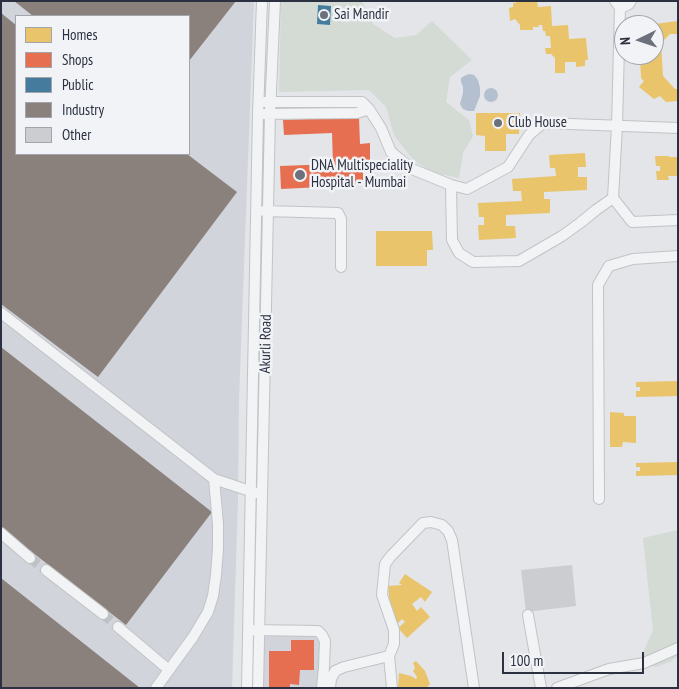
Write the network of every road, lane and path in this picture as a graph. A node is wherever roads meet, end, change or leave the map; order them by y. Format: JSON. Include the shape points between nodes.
{"nodes":[{"id":1,"x":631,"y":1,"type":"edge"},
{"id":2,"x":262,"y":4,"type":"edge"},
{"id":3,"x":275,"y":4,"type":"edge"},
{"id":4,"x":618,"y":4,"type":"edge"},
{"id":5,"x":258,"y":102,"type":"junction"},
{"id":6,"x":271,"y":102,"type":"junction"},
{"id":7,"x":369,"y":109,"type":"junction"},
{"id":8,"x":258,"y":114,"type":"junction"},
{"id":9,"x":270,"y":114,"type":"junction"},
{"id":10,"x":618,"y":126,"type":"junction"},
{"id":11,"x":678,"y":128,"type":"edge"},
{"id":12,"x":269,"y":173,"type":"junction"},
{"id":13,"x":256,"y":174,"type":"junction"},
{"id":14,"x":451,"y":185,"type":"junction"},
{"id":15,"x":613,"y":198,"type":"junction"},
{"id":16,"x":268,"y":211,"type":"junction"},
{"id":17,"x":256,"y":212,"type":"junction"},
{"id":18,"x":678,"y":220,"type":"edge"},
{"id":19,"x":678,"y":256,"type":"edge"},
{"id":20,"x":267,"y":264,"type":"junction"},
{"id":21,"x":255,"y":265,"type":"junction"},
{"id":22,"x":341,"y":266,"type":"dead end"},
{"id":23,"x":1,"y":313,"type":"edge"},
{"id":24,"x":266,"y":317,"type":"junction"},
{"id":25,"x":254,"y":318,"type":"junction"},
{"id":26,"x":265,"y":358,"type":"junction"},
{"id":27,"x":253,"y":359,"type":"junction"},
{"id":28,"x":252,"y":394,"type":"junction"},
{"id":29,"x":264,"y":395,"type":"junction"},
{"id":30,"x":251,"y":439,"type":"junction"},
{"id":31,"x":264,"y":440,"type":"junction"},
{"id":32,"x":214,"y":479,"type":"junction"},
{"id":33,"x":250,"y":491,"type":"junction"},
{"id":34,"x":262,"y":494,"type":"junction"},
{"id":35,"x":599,"y":499,"type":"dead end"},
{"id":36,"x":1,"y":533,"type":"edge"},
{"id":37,"x":30,"y":558,"type":"tunnel mouth"},
{"id":38,"x":249,"y":563,"type":"junction"},
{"id":39,"x":261,"y":563,"type":"junction"},
{"id":40,"x":46,"y":570,"type":"tunnel mouth"},
{"id":41,"x":103,"y":614,"type":"tunnel mouth"},
{"id":42,"x":528,"y":614,"type":"dead end"},
{"id":43,"x":118,"y":627,"type":"tunnel mouth"},
{"id":44,"x":260,"y":629,"type":"junction"},
{"id":45,"x":248,"y":630,"type":"junction"},
{"id":46,"x":678,"y":648,"type":"edge"},
{"id":47,"x":389,"y":656,"type":"junction"},
{"id":48,"x":169,"y":670,"type":"junction"},
{"id":49,"x":156,"y":688,"type":"edge"},
{"id":50,"x":247,"y":688,"type":"edge"},
{"id":51,"x":258,"y":688,"type":"edge"},
{"id":52,"x":322,"y":688,"type":"edge"},
{"id":53,"x":330,"y":688,"type":"edge"},
{"id":54,"x":392,"y":688,"type":"edge"},
{"id":55,"x":474,"y":688,"type":"edge"},
{"id":56,"x":541,"y":688,"type":"edge"},
{"id":57,"x":557,"y":688,"type":"edge"}],
"edges":[{"from":1,"to":4,"type":"street","via":[[626,6]]},
{"from":2,"to":3,"type":"street"},
{"from":2,"to":5,"type":"street","name":"Akurli Road"},
{"from":3,"to":6,"type":"street","name":"Akurli Road"},
{"from":4,"to":10,"type":"street"},
{"from":5,"to":6,"type":"street"},
{"from":5,"to":8,"type":"street","name":"Akurli Road"},
{"from":6,"to":7,"type":"street","via":[[362,102]]},
{"from":6,"to":9,"type":"street","name":"Akurli Road"},
{"from":7,"to":9,"type":"street","via":[[357,113]]},
{"from":7,"to":14,"type":"street","via":[[392,152],[412,169]]},
{"from":8,"to":9,"type":"street"},
{"from":8,"to":13,"type":"street","name":"Akurli Road"},
{"from":9,"to":12,"type":"street","name":"Akurli Road"},
{"from":10,"to":11,"type":"street"},
{"from":10,"to":14,"type":"street","via":[[543,123],[529,134],[508,167],[467,189]]},
{"from":10,"to":15,"type":"street"},
{"from":12,"to":13,"type":"street"},
{"from":12,"to":16,"type":"street","name":"Akurli Road"},
{"from":13,"to":17,"type":"street","name":"Akurli Road"},
{"from":14,"to":15,"type":"street","via":[[452,240],[459,253],[472,262],[519,261],[562,236]]},
{"from":15,"to":18,"type":"street","via":[[632,222]]},
{"from":16,"to":17,"type":"street"},
{"from":16,"to":20,"type":"street","name":"Akurli Road"},
{"from":16,"to":22,"type":"street","via":[[338,212],[341,219]]},
{"from":17,"to":21,"type":"street","name":"Akurli Road"},
{"from":19,"to":35,"type":"street","via":[[633,259],[609,266],[598,285]]},
{"from":20,"to":21,"type":"street"},
{"from":20,"to":24,"type":"street","name":"Akurli Road"},
{"from":21,"to":25,"type":"street","name":"Akurli Road"},
{"from":23,"to":32,"type":"street"},
{"from":24,"to":25,"type":"street"},
{"from":24,"to":26,"type":"street","name":"Akurli Road"},
{"from":25,"to":27,"type":"street","name":"Akurli Road"},
{"from":26,"to":27,"type":"street"},
{"from":26,"to":29,"type":"street","name":"Akurli Road"},
{"from":27,"to":28,"type":"street","name":"Akurli Road"},
{"from":28,"to":29,"type":"street"},
{"from":28,"to":30,"type":"street","name":"Akurli Road"},
{"from":29,"to":31,"type":"street","name":"Akurli Road"},
{"from":30,"to":31,"type":"street"},
{"from":30,"to":33,"type":"street","name":"Akurli Road"},
{"from":31,"to":34,"type":"street","name":"Akurli Road"},
{"from":32,"to":33,"type":"street"},
{"from":32,"to":48,"type":"street","via":[[218,548],[213,596],[208,612]]},
{"from":33,"to":34,"type":"street"},
{"from":33,"to":38,"type":"street","name":"Akurli Road"},
{"from":34,"to":39,"type":"street","name":"Akurli Road"},
{"from":36,"to":37,"type":"street"},
{"from":38,"to":39,"type":"street"},
{"from":38,"to":45,"type":"street","name":"Akurli Road"},
{"from":39,"to":44,"type":"street","name":"Akurli Road"},
{"from":40,"to":41,"type":"street"},
{"from":42,"to":56,"type":"street"},
{"from":43,"to":48,"type":"street"},
{"from":44,"to":45,"type":"street"},
{"from":44,"to":51,"type":"street","name":"Akurli Road"},
{"from":44,"to":52,"type":"street","via":[[318,631],[325,641]]},
{"from":45,"to":50,"type":"street","name":"Akurli Road"},
{"from":46,"to":57,"type":"street","via":[[644,663],[609,669]]},
{"from":47,"to":53,"type":"street","via":[[335,671]]},
{"from":47,"to":54,"type":"street"},
{"from":47,"to":55,"type":"street","via":[[394,644],[394,630],[382,595],[385,564],[423,522],[442,525],[452,540]]},
{"from":48,"to":49,"type":"street"}]}
